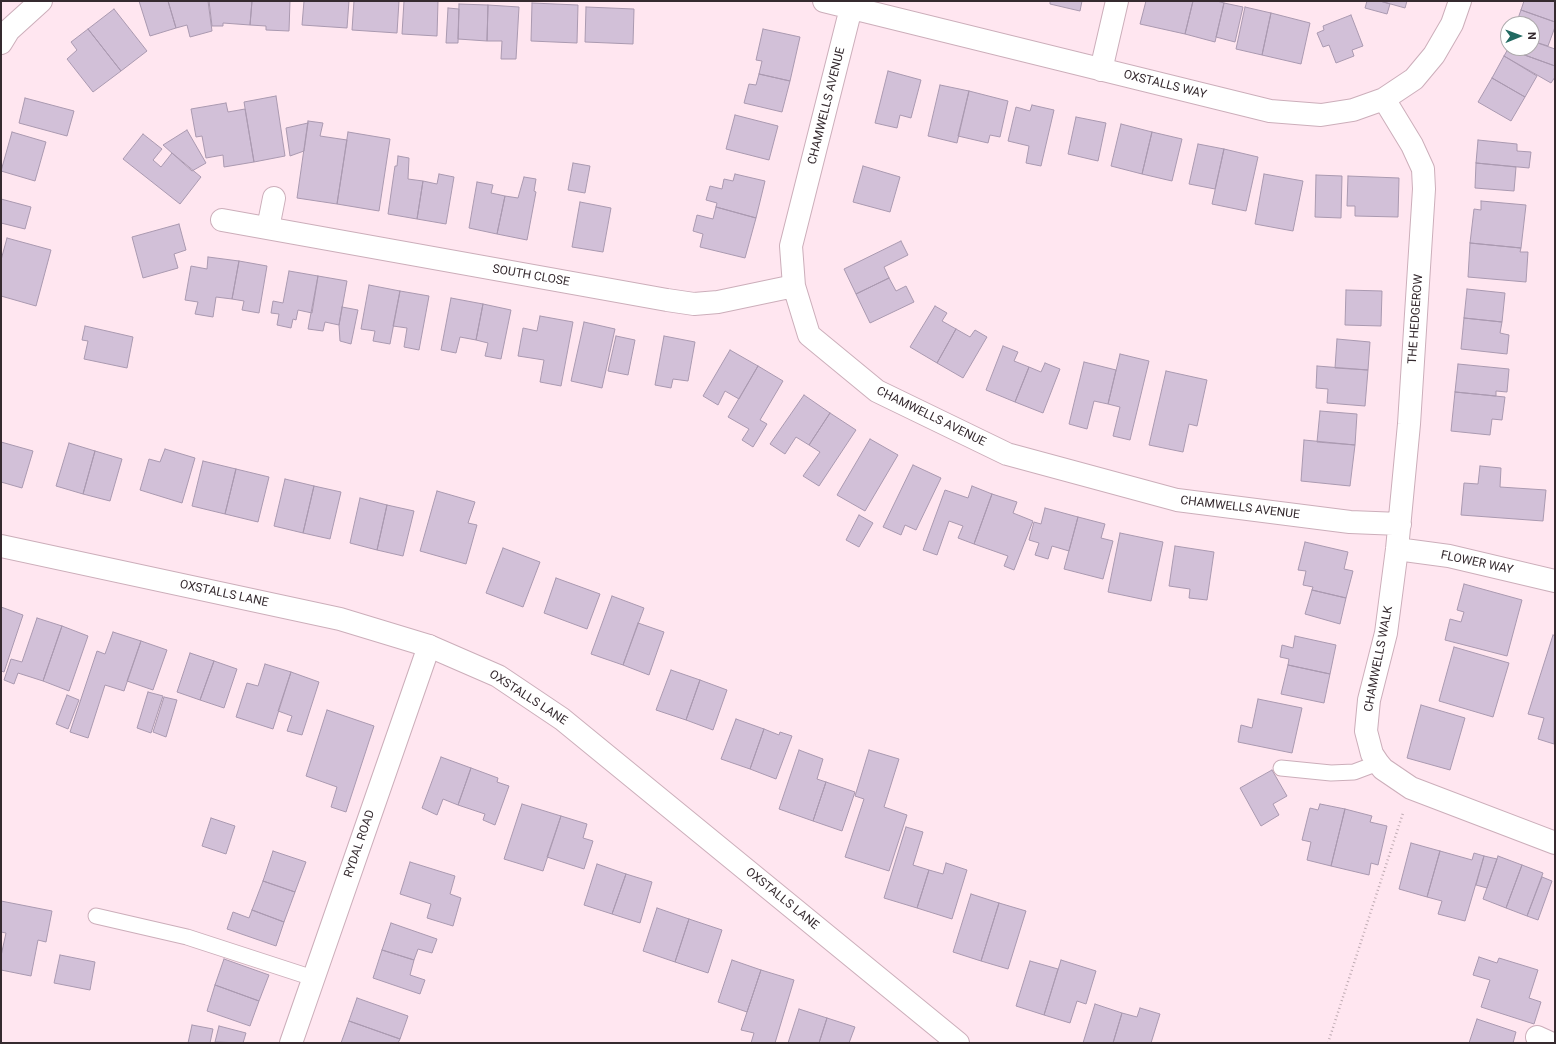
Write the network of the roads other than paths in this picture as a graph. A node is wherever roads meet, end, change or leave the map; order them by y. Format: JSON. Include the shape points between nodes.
{"nodes":[{"id":1,"x":41,"y":1,"type":"edge"},
{"id":2,"x":824,"y":1,"type":"edge"},
{"id":3,"x":1117,"y":1,"type":"edge"},
{"id":4,"x":1460,"y":1,"type":"edge"},
{"id":5,"x":851,"y":8,"type":"junction"},
{"id":6,"x":1,"y":43,"type":"edge"},
{"id":7,"x":1101,"y":70,"type":"junction"},
{"id":8,"x":1384,"y":99,"type":"junction"},
{"id":9,"x":274,"y":198,"type":"dead end"},
{"id":10,"x":222,"y":220,"type":"dead end"},
{"id":11,"x":268,"y":228,"type":"junction"},
{"id":12,"x":794,"y":286,"type":"junction"},
{"id":13,"x":1400,"y":524,"type":"junction"},
{"id":14,"x":1,"y":546,"type":"edge"},
{"id":15,"x":1397,"y":549,"type":"junction"},
{"id":16,"x":1555,"y":581,"type":"edge"},
{"id":17,"x":429,"y":646,"type":"junction"},
{"id":18,"x":1378,"y":764,"type":"junction"},
{"id":19,"x":1281,"y":768,"type":"dead end"},
{"id":20,"x":1555,"y":843,"type":"edge"},
{"id":21,"x":96,"y":916,"type":"dead end"},
{"id":22,"x":313,"y":978,"type":"junction"},
{"id":23,"x":291,"y":1043,"type":"edge"},
{"id":24,"x":958,"y":1043,"type":"edge"}],
"edges":[{"from":1,"to":6,"type":"street","via":[[9,30]]},
{"from":2,"to":5,"type":"street","name":"OXSTALLS WAY"},
{"from":3,"to":7,"type":"street"},
{"from":4,"to":8,"type":"street","name":"OXSTALLS WAY","via":[[1452,24],[1434,55],[1414,79]]},
{"from":5,"to":7,"type":"street","name":"OXSTALLS WAY"},
{"from":5,"to":12,"type":"street","name":"CHAMWELLS AVENUE","via":[[791,246]]},
{"from":7,"to":8,"type":"street","name":"OXSTALLS WAY","via":[[1270,111],[1321,115],[1353,110]]},
{"from":8,"to":13,"type":"street","name":"THE HEDGEROW","via":[[1412,145],[1423,169],[1424,189]]},
{"from":9,"to":11,"type":"street"},
{"from":10,"to":11,"type":"street","name":"SOUTH CLOSE"},
{"from":11,"to":12,"type":"street","name":"SOUTH CLOSE","via":[[694,304],[718,302]]},
{"from":12,"to":13,"type":"street","name":"CHAMWELLS AVENUE","via":[[809,335],[877,391],[1007,454],[1177,500],[1350,522]]},
{"from":13,"to":15,"type":"street","name":"THE HEDGEROW"},
{"from":14,"to":17,"type":"street","name":"OXSTALLS LANE","via":[[340,619]]},
{"from":15,"to":16,"type":"street","name":"FLOWER WAY","via":[[1449,556]]},
{"from":15,"to":18,"type":"street","name":"CHAMWELLS WALK","via":[[1386,633],[1369,700],[1366,731],[1372,754]]},
{"from":17,"to":22,"type":"street","name":"RYDAL ROAD"},
{"from":17,"to":24,"type":"street","name":"OXSTALLS LANE","via":[[498,676],[562,719]]},
{"from":18,"to":19,"type":"lane","via":[[1354,772],[1331,773]]},
{"from":18,"to":20,"type":"street","name":"CHAMWELLS WALK","via":[[1411,788]]},
{"from":21,"to":22,"type":"lane","via":[[187,937]]},
{"from":22,"to":23,"type":"street","name":"RYDAL ROAD"}]}
